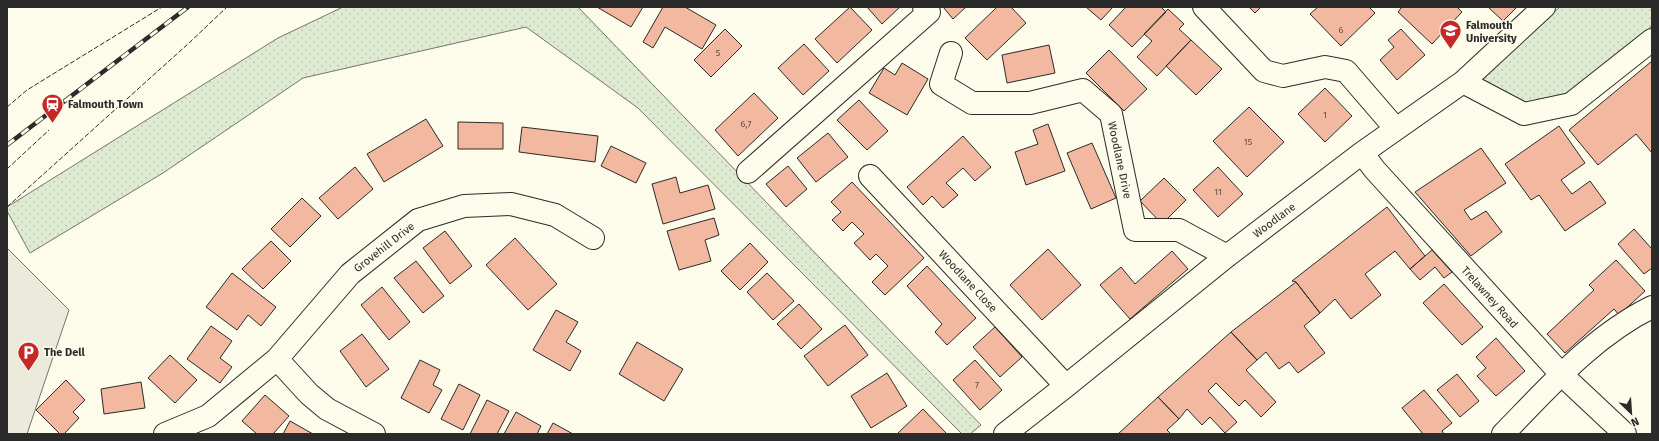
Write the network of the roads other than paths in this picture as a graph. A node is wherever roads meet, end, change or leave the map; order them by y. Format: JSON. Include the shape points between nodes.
{"nodes":[{"id":1,"x":1204,"y":7,"type":"edge"},
{"id":2,"x":1544,"y":7,"type":"edge"},
{"id":3,"x":926,"y":10,"type":"edge"},
{"id":4,"x":1652,"y":40,"type":"edge"},
{"id":5,"x":951,"y":53,"type":"dead end"},
{"id":6,"x":1463,"y":82,"type":"junction"},
{"id":7,"x":1396,"y":129,"type":"junction"},
{"id":8,"x":1362,"y":153,"type":"junction"},
{"id":9,"x":748,"y":172,"type":"dead end"},
{"id":10,"x":870,"y":176,"type":"dead end"},
{"id":11,"x":593,"y":238,"type":"dead end"},
{"id":12,"x":1227,"y":256,"type":"junction"},
{"id":13,"x":1652,"y":308,"type":"edge"},
{"id":14,"x":277,"y":359,"type":"junction"},
{"id":15,"x":1561,"y":374,"type":"junction"},
{"id":16,"x":1066,"y":386,"type":"junction"},
{"id":17,"x":165,"y":434,"type":"edge"},
{"id":18,"x":374,"y":434,"type":"edge"},
{"id":19,"x":1005,"y":434,"type":"edge"},
{"id":20,"x":1503,"y":434,"type":"edge"},
{"id":21,"x":1625,"y":434,"type":"edge"}],
"edges":[{"from":1,"to":7,"type":"street","via":[[1264,71],[1283,76],[1325,67],[1346,71]]},
{"from":2,"to":6,"type":"street","name":"Woodlane"},
{"from":3,"to":9,"type":"street"},
{"from":4,"to":6,"type":"street","via":[[1571,104],[1524,114]]},
{"from":5,"to":12,"type":"street","name":"Woodlane Drive","via":[[941,84],[972,103],[1030,104],[1083,90],[1111,114],[1135,230],[1179,230]]},
{"from":6,"to":7,"type":"street","name":"Woodlane"},
{"from":7,"to":8,"type":"street","name":"Woodlane"},
{"from":8,"to":12,"type":"street","name":"Woodlane"},
{"from":8,"to":15,"type":"street","name":"Trelawney Road"},
{"from":10,"to":16,"type":"street","name":"Woodlane Close"},
{"from":11,"to":14,"type":"street","name":"Grovehill Drive","via":[[555,215],[511,204],[464,206],[418,220],[350,274]]},
{"from":12,"to":16,"type":"street","name":"Woodlane"},
{"from":13,"to":15,"type":"street","via":[[1608,334]]},
{"from":14,"to":17,"type":"street","name":"Grovehill Drive","via":[[208,416]]},
{"from":14,"to":18,"type":"street","via":[[309,394],[327,409]]},
{"from":15,"to":20,"type":"street"},
{"from":15,"to":21,"type":"street","name":"Trelawney Road"},
{"from":16,"to":19,"type":"street","name":"Woodlane"}]}
